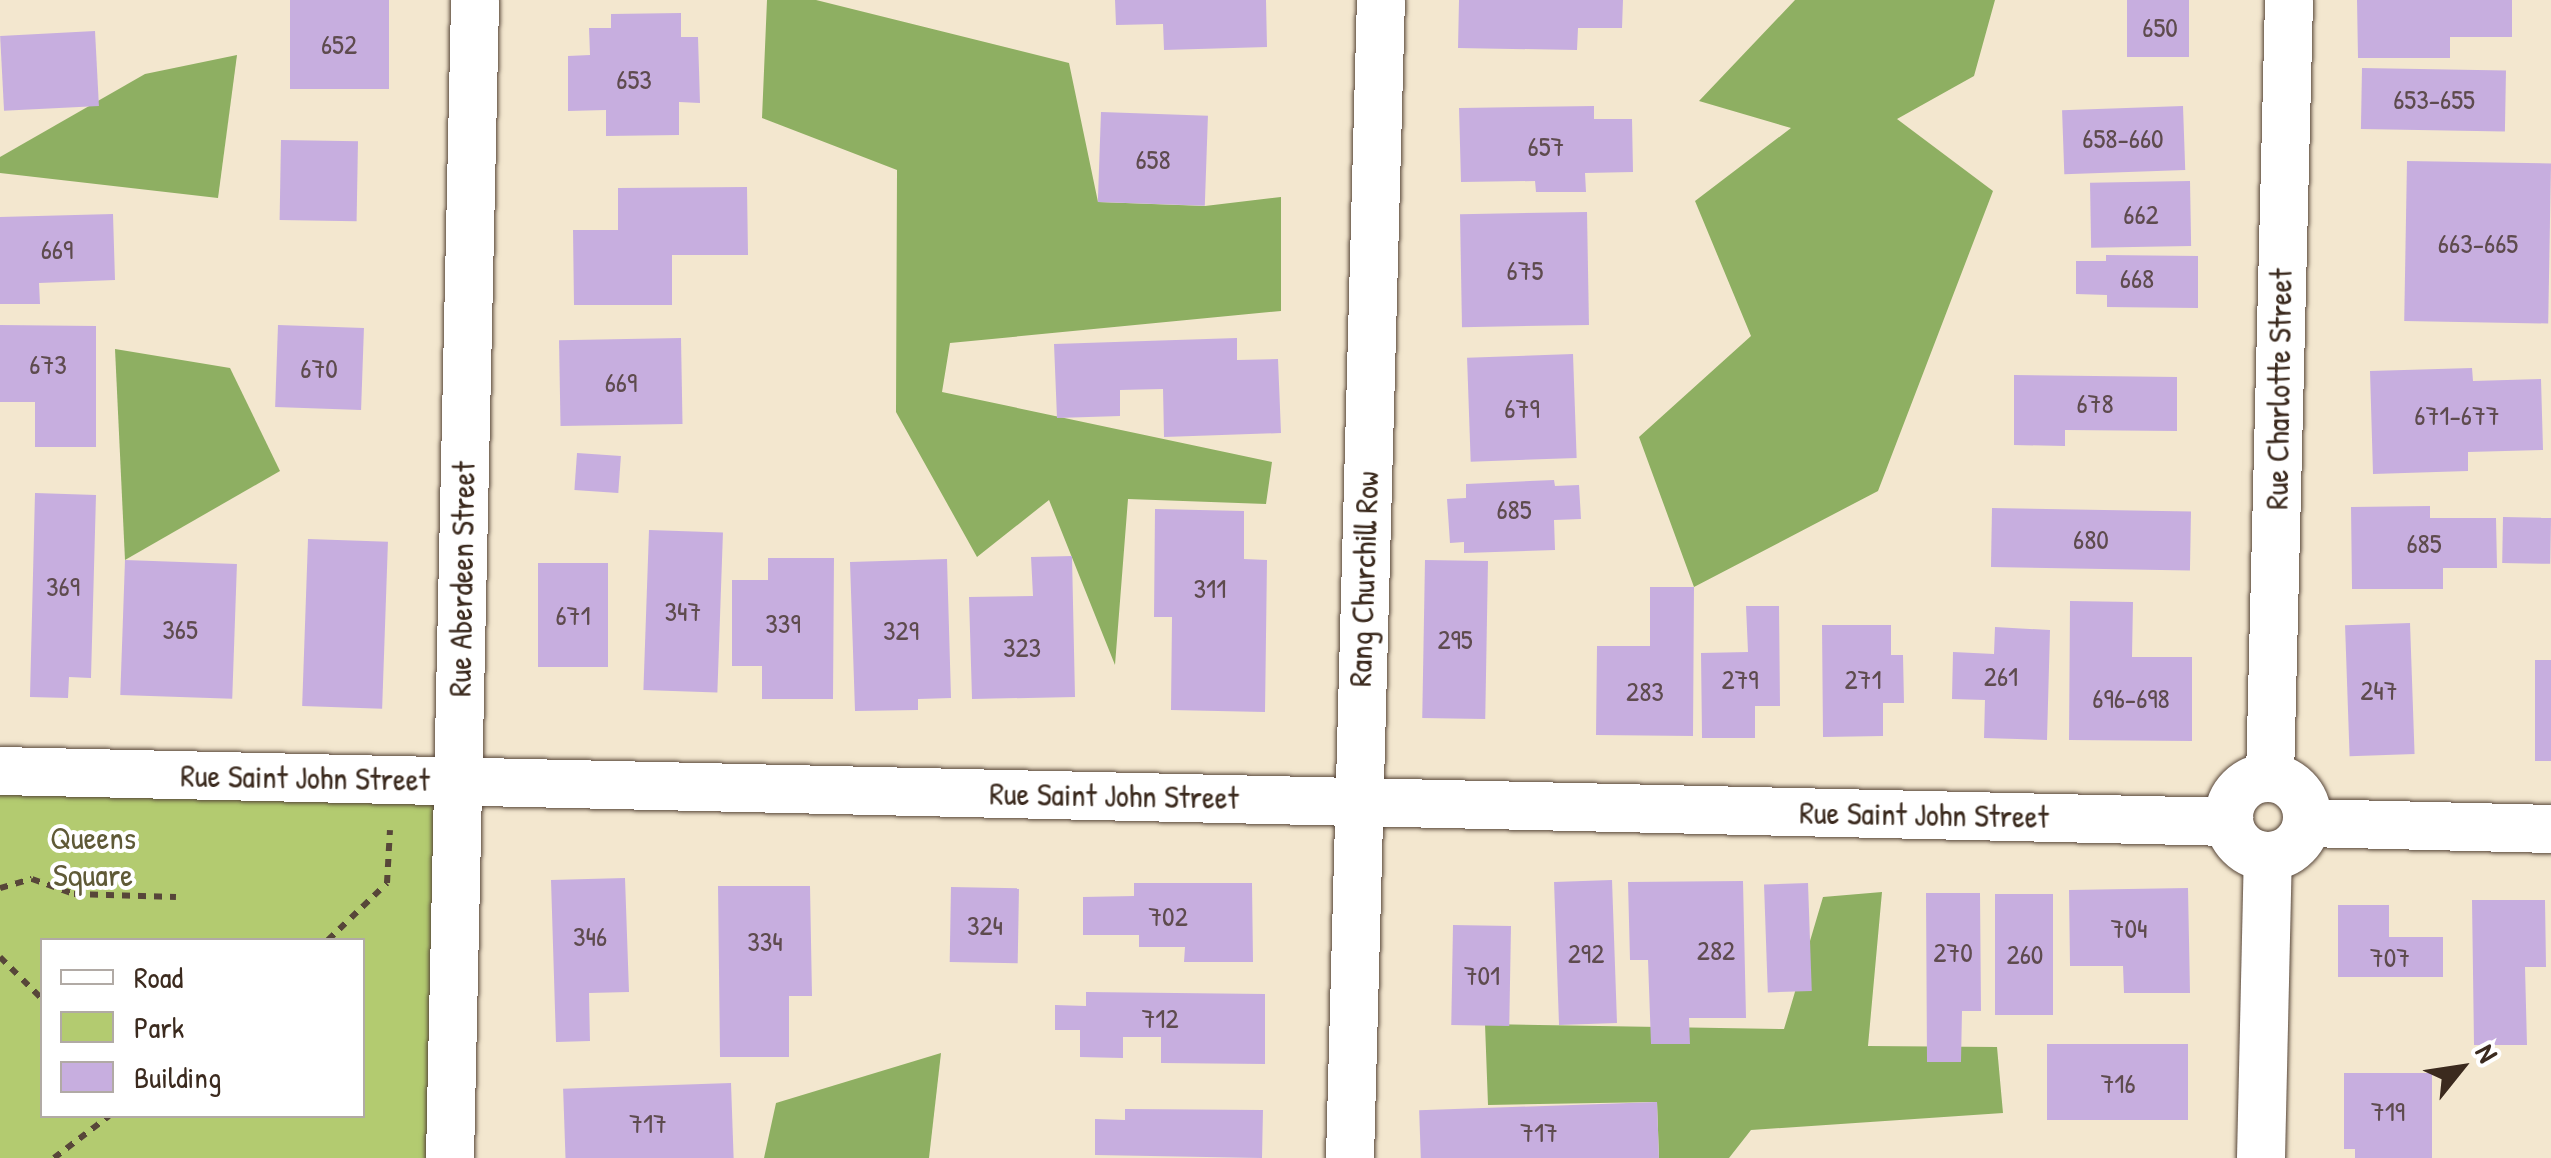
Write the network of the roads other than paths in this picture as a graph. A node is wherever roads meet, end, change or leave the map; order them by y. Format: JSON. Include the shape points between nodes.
{"nodes":[{"id":1,"x":475,"y":0,"type":"edge"},
{"id":2,"x":1381,"y":0,"type":"edge"},
{"id":3,"x":2288,"y":0,"type":"edge"},
{"id":4,"x":0,"y":771,"type":"edge"},
{"id":5,"x":2270,"y":778,"type":"junction"},
{"id":6,"x":458,"y":782,"type":"junction"},
{"id":7,"x":1358,"y":802,"type":"junction"},
{"id":8,"x":2229,"y":822,"type":"junction"},
{"id":9,"x":2307,"y":824,"type":"junction"},
{"id":10,"x":2551,"y":829,"type":"edge"},
{"id":11,"x":2268,"y":856,"type":"junction"},
{"id":12,"x":450,"y":1158,"type":"edge"},
{"id":13,"x":1350,"y":1158,"type":"edge"},
{"id":14,"x":2261,"y":1158,"type":"edge"}],
"edges":[{"from":1,"to":6,"type":"street","name":"Rue Aberdeen Street"},
{"from":2,"to":7,"type":"street","name":"Rang Churchill Row"},
{"from":3,"to":5,"type":"street","name":"Rue Charlotte Street"},
{"from":4,"to":6,"type":"street","name":"Rue Saint John Street"},
{"from":5,"to":8,"type":"street","via":[[2235,794]]},
{"from":5,"to":9,"type":"street","via":[[2294,788]]},
{"from":6,"to":7,"type":"street","name":"Rue Saint John Street"},
{"from":6,"to":12,"type":"street","name":"Rue Aberdeen Street"},
{"from":7,"to":8,"type":"street","name":"Rue Saint John Street"},
{"from":7,"to":13,"type":"street","name":"Rang Churchill Row"},
{"from":8,"to":11,"type":"street","via":[[2238,843]]},
{"from":9,"to":10,"type":"street"},
{"from":9,"to":11,"type":"street","via":[[2294,846]]},
{"from":11,"to":14,"type":"street"}]}
